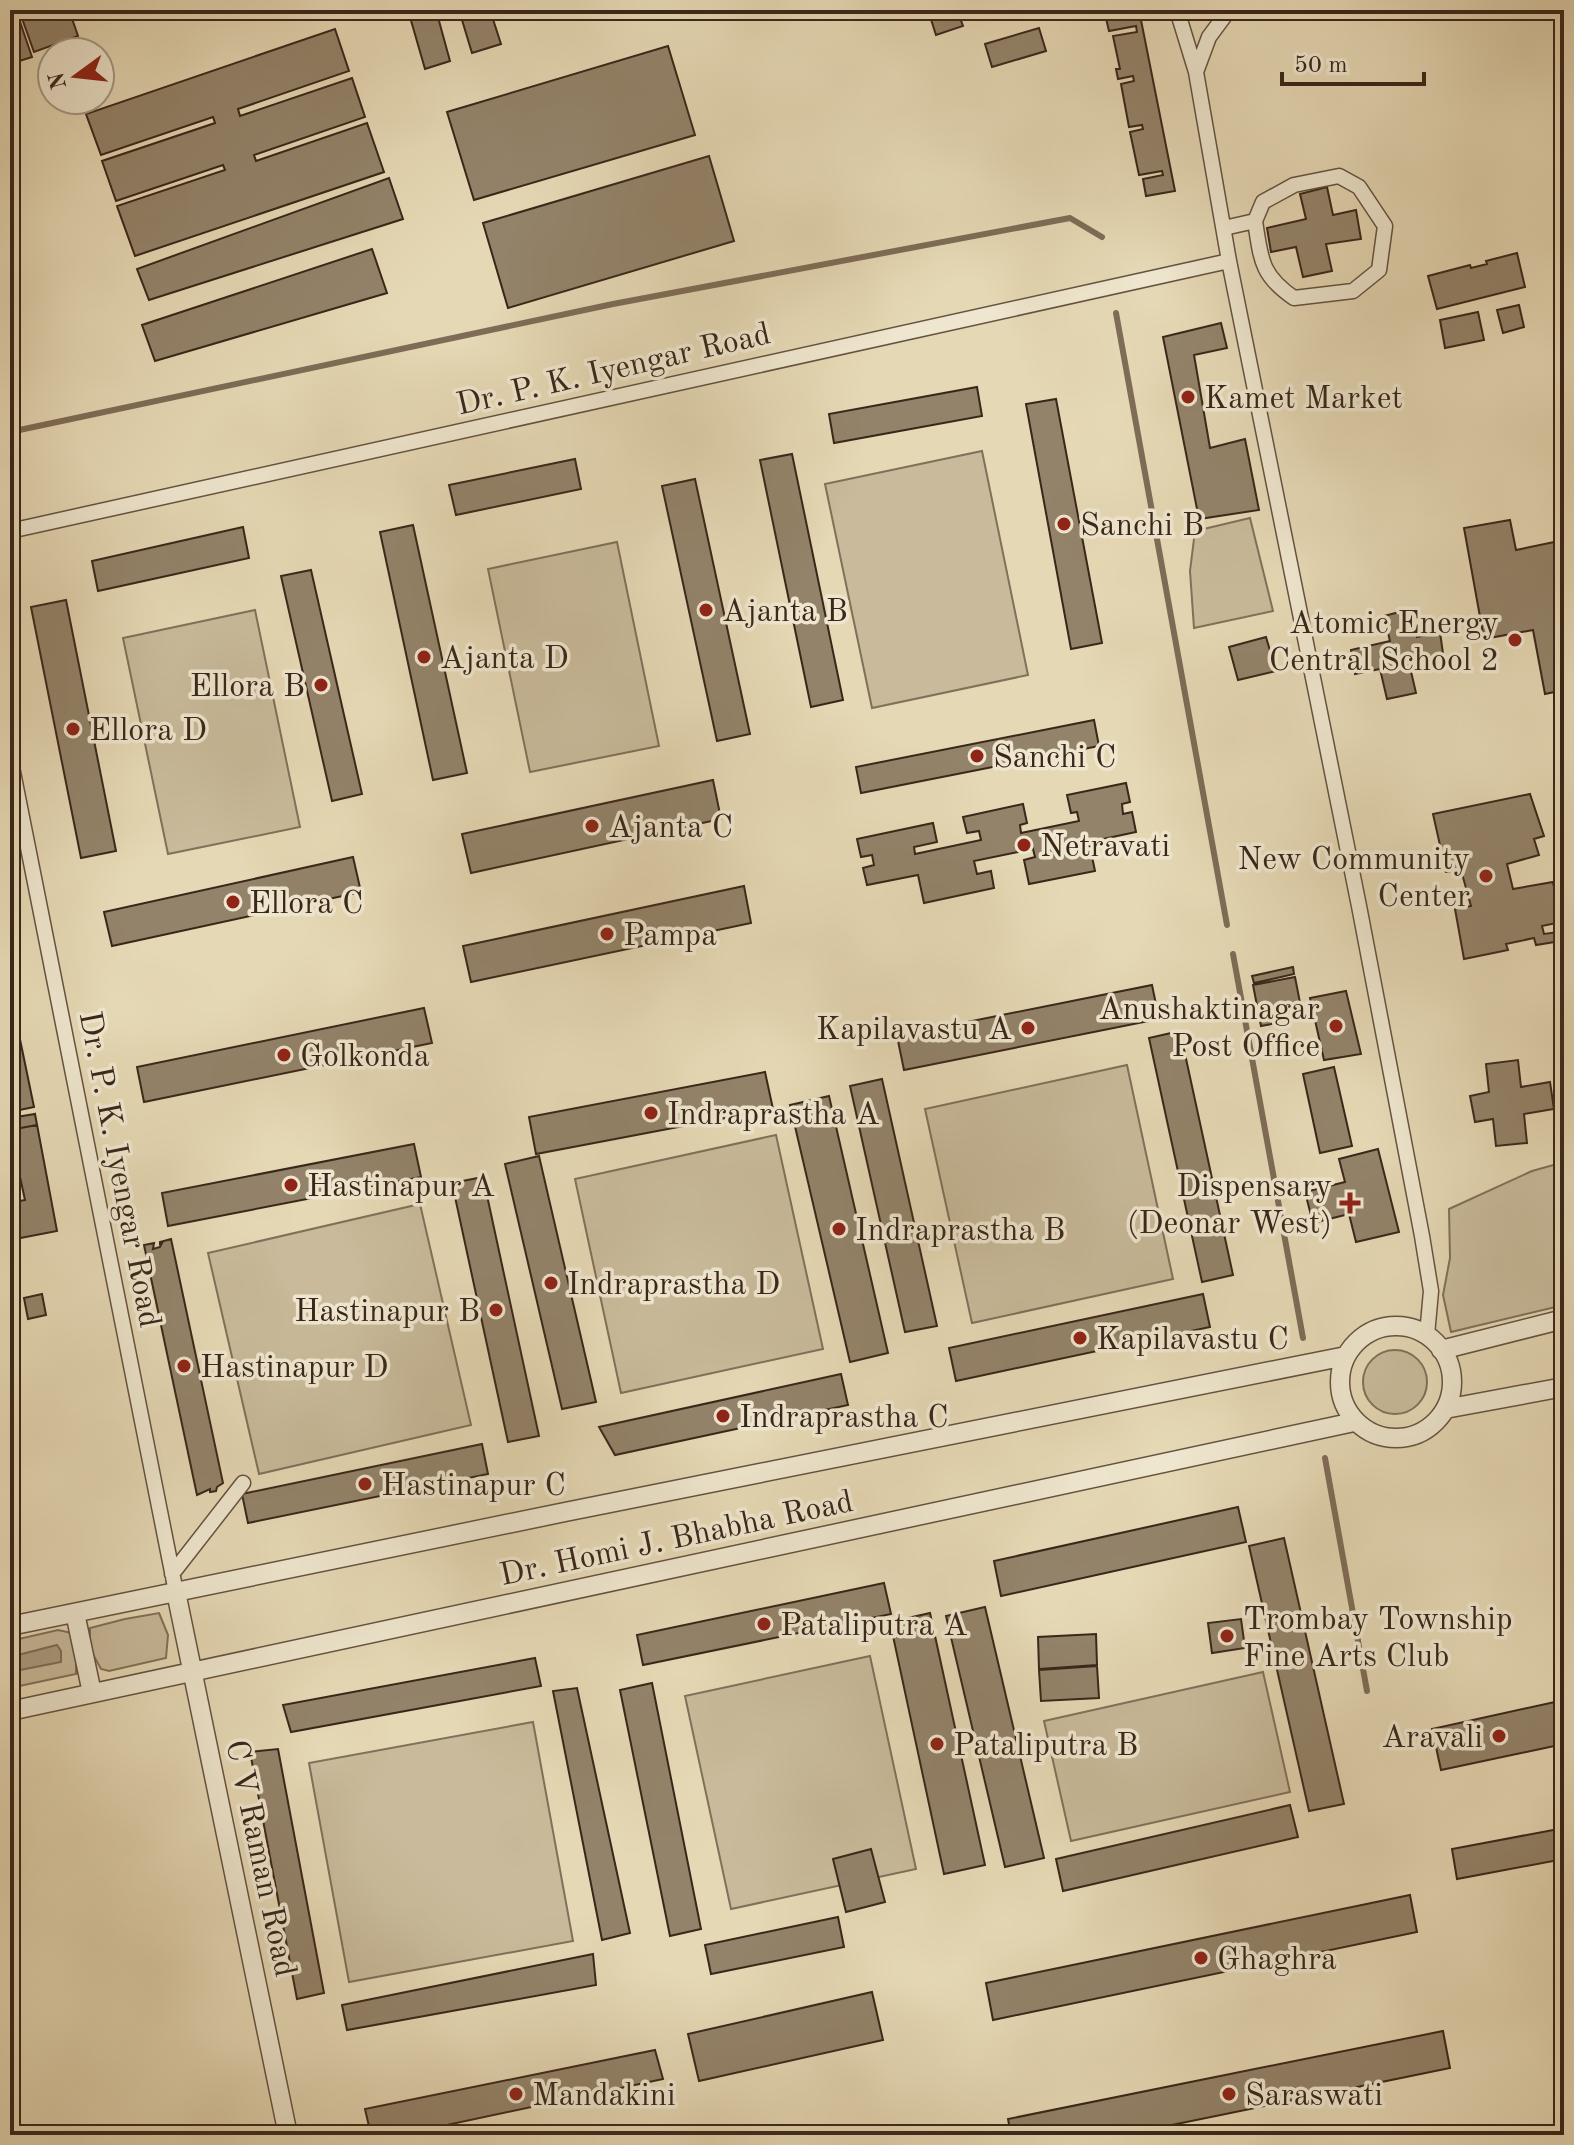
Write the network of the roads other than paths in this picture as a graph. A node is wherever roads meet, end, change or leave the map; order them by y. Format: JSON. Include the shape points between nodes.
{"nodes":[{"id":1,"x":1177,"y":10,"type":"edge"},
{"id":2,"x":1229,"y":10,"type":"edge"},
{"id":3,"x":1196,"y":72,"type":"junction"},
{"id":4,"x":1255,"y":221,"type":"junction"},
{"id":5,"x":1224,"y":228,"type":"junction"},
{"id":6,"x":1229,"y":261,"type":"junction"},
{"id":7,"x":10,"y":531,"type":"edge"},
{"id":8,"x":10,"y":757,"type":"edge"},
{"id":9,"x":1564,"y":1319,"type":"edge"},
{"id":10,"x":1427,"y":1335,"type":"junction"},
{"id":11,"x":1441,"y":1350,"type":"junction"},
{"id":12,"x":1346,"y":1356,"type":"junction"},
{"id":13,"x":1564,"y":1387,"type":"edge"},
{"id":14,"x":1445,"y":1409,"type":"junction"},
{"id":15,"x":1354,"y":1422,"type":"junction"},
{"id":16,"x":243,"y":1483,"type":"dead end"},
{"id":17,"x":174,"y":1583,"type":"junction"},
{"id":18,"x":75,"y":1613,"type":"junction"},
{"id":19,"x":10,"y":1626,"type":"edge"},
{"id":20,"x":193,"y":1671,"type":"junction"},
{"id":21,"x":92,"y":1693,"type":"junction"},
{"id":22,"x":10,"y":1711,"type":"edge"},
{"id":23,"x":288,"y":2135,"type":"edge"}],
"edges":[{"from":1,"to":3,"type":"street"},
{"from":2,"to":3,"type":"street","via":[[1209,37]]},
{"from":3,"to":5,"type":"street"},
{"from":4,"to":4,"type":"street","via":[[1263,202],[1294,185],[1339,176],[1359,187],[1385,226],[1379,270],[1353,291],[1294,298],[1277,287],[1262,264]]},
{"from":4,"to":5,"type":"street"},
{"from":5,"to":6,"type":"street"},
{"from":6,"to":7,"type":"street","name":"Dr. P. K. Iyengar Road"},
{"from":6,"to":10,"type":"street","via":[[1422,1236],[1431,1291]]},
{"from":8,"to":17,"type":"street","name":"Dr. P. K. Iyengar Road"},
{"from":9,"to":11,"type":"street"},
{"from":10,"to":11,"type":"street"},
{"from":10,"to":12,"type":"street","via":[[1390,1326],[1357,1341]]},
{"from":11,"to":14,"type":"street","via":[[1451,1378]]},
{"from":12,"to":15,"type":"street","via":[[1340,1388]]},
{"from":12,"to":17,"type":"street","name":"Dr. Homi J. Bhabha Road"},
{"from":13,"to":14,"type":"street"},
{"from":14,"to":15,"type":"street","via":[[1433,1424],[1399,1438],[1380,1436]]},
{"from":15,"to":20,"type":"street","name":"Dr. Homi J. Bhabha Road"},
{"from":16,"to":17,"type":"street"},
{"from":17,"to":18,"type":"street","name":"Dr. Homi J. Bhabha Road"},
{"from":17,"to":20,"type":"street","name":"C V Raman Road"},
{"from":18,"to":19,"type":"street","name":"Dr. Homi J. Bhabha Road"},
{"from":18,"to":21,"type":"street"},
{"from":20,"to":21,"type":"street","name":"Dr. Homi J. Bhabha Road"},
{"from":20,"to":23,"type":"street","name":"C V Raman Road"},
{"from":21,"to":22,"type":"street","name":"Dr. Homi J. Bhabha Road"}]}
